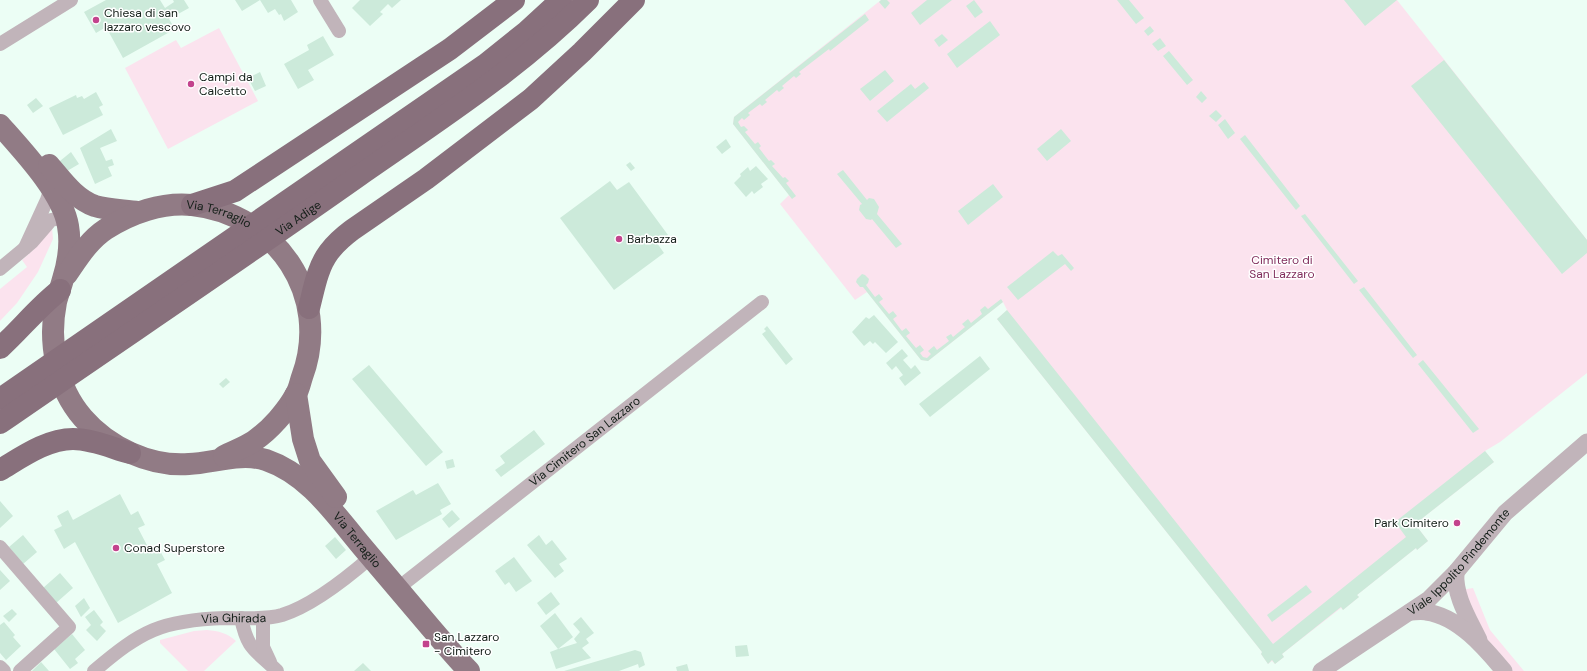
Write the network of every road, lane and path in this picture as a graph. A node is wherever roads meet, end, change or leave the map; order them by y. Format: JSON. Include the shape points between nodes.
{"nodes":[{"id":1,"x":71,"y":0,"type":"edge"},
{"id":2,"x":320,"y":0,"type":"edge"},
{"id":3,"x":514,"y":0,"type":"edge"},
{"id":4,"x":561,"y":0,"type":"edge"},
{"id":5,"x":588,"y":0,"type":"edge"},
{"id":6,"x":634,"y":0,"type":"edge"},
{"id":7,"x":339,"y":31,"type":"dead end"},
{"id":8,"x":0,"y":44,"type":"edge"},
{"id":9,"x":0,"y":108,"type":"edge"},
{"id":10,"x":0,"y":125,"type":"edge"},
{"id":11,"x":51,"y":188,"type":"junction"},
{"id":12,"x":320,"y":191,"type":"junction"},
{"id":13,"x":192,"y":205,"type":"junction"},
{"id":14,"x":138,"y":212,"type":"junction"},
{"id":15,"x":66,"y":217,"type":"junction"},
{"id":16,"x":24,"y":248,"type":"junction"},
{"id":17,"x":0,"y":269,"type":"edge"},
{"id":18,"x":62,"y":284,"type":"junction"},
{"id":19,"x":762,"y":302,"type":"dead end"},
{"id":20,"x":309,"y":308,"type":"junction"},
{"id":21,"x":0,"y":348,"type":"edge"},
{"id":22,"x":296,"y":394,"type":"junction"},
{"id":23,"x":0,"y":399,"type":"edge"},
{"id":24,"x":2,"y":422,"type":"edge"},
{"id":25,"x":1587,"y":442,"type":"edge"},
{"id":26,"x":130,"y":453,"type":"junction"},
{"id":27,"x":216,"y":460,"type":"junction"},
{"id":28,"x":0,"y":470,"type":"edge"},
{"id":29,"x":0,"y":547,"type":"edge"},
{"id":30,"x":371,"y":557,"type":"junction"},
{"id":31,"x":1456,"y":572,"type":"junction"},
{"id":32,"x":407,"y":581,"type":"junction"},
{"id":33,"x":1435,"y":594,"type":"junction"},
{"id":34,"x":1461,"y":604,"type":"junction"},
{"id":35,"x":1410,"y":612,"type":"junction"},
{"id":36,"x":1443,"y":617,"type":"junction"},
{"id":37,"x":241,"y":618,"type":"junction"},
{"id":38,"x":263,"y":618,"type":"junction"},
{"id":39,"x":1482,"y":645,"type":"junction"},
{"id":40,"x":0,"y":667,"type":"edge"},
{"id":41,"x":275,"y":669,"type":"edge"},
{"id":42,"x":4,"y":671,"type":"edge"},
{"id":43,"x":20,"y":671,"type":"edge"},
{"id":44,"x":94,"y":671,"type":"edge"},
{"id":45,"x":469,"y":671,"type":"edge"},
{"id":46,"x":482,"y":671,"type":"edge"},
{"id":47,"x":1321,"y":671,"type":"edge"},
{"id":48,"x":1504,"y":671,"type":"edge"}],
"edges":[{"from":1,"to":8,"type":"street"},
{"from":2,"to":7,"type":"street"},
{"from":3,"to":13,"type":"highway","via":[[450,49],[235,191]]},
{"from":4,"to":12,"type":"highway","name":"Via Adige","via":[[486,64]]},
{"from":5,"to":12,"type":"highway","name":"Via Adige","via":[[539,46],[498,79]]},
{"from":6,"to":20,"type":"highway","via":[[531,99],[343,238],[330,251],[320,267]]},
{"from":9,"to":14,"type":"main road","name":"Via Terraglio","via":[[73,193],[83,201],[96,206]]},
{"from":10,"to":11,"type":"main road","name":"Via Terraglio"},
{"from":11,"to":15,"type":"main road","name":"Via Terraglio"},
{"from":11,"to":16,"type":"street"},
{"from":12,"to":23,"type":"highway","name":"Via Adige"},
{"from":12,"to":24,"type":"highway","name":"Via Adige"},
{"from":13,"to":14,"type":"main road","name":"Via Terraglio","via":[[160,206]]},
{"from":13,"to":20,"type":"main road","name":"Via Terraglio","via":[[222,211],[248,223],[275,244],[294,268]]},
{"from":14,"to":18,"type":"main road","name":"Via Terraglio","via":[[106,229],[84,249]]},
{"from":15,"to":16,"type":"street","via":[[50,220]]},
{"from":15,"to":18,"type":"main road","name":"Via Terraglio","via":[[69,236]]},
{"from":16,"to":17,"type":"street"},
{"from":18,"to":21,"type":"highway"},
{"from":18,"to":26,"type":"main road","name":"Via Terraglio","via":[[56,301],[52,329],[55,363],[67,396],[83,419],[108,441]]},
{"from":19,"to":32,"type":"street","name":"Via Cimitero San Lazzaro"},
{"from":20,"to":22,"type":"main road","name":"Via Terraglio","via":[[311,330],[308,361]]},
{"from":22,"to":27,"type":"main road","name":"Via Terraglio","via":[[276,423],[254,442]]},
{"from":22,"to":32,"type":"main road","name":"Via Terraglio","via":[[303,439],[310,461],[335,497]]},
{"from":25,"to":31,"type":"street","name":"Viale Ippolito Pindemonte","via":[[1505,513]]},
{"from":26,"to":27,"type":"main road","name":"Via Terraglio","via":[[160,462],[188,464]]},
{"from":26,"to":28,"type":"highway","via":[[91,441],[64,440],[28,453]]},
{"from":27,"to":30,"type":"main road","name":"Via Terraglio","via":[[264,459],[290,471],[308,484]]},
{"from":29,"to":43,"type":"street","via":[[69,627]]},
{"from":30,"to":38,"type":"street","name":"Via Ghirada","via":[[346,577],[304,604],[284,614]]},
{"from":30,"to":45,"type":"main road","name":"Via Terraglio"},
{"from":31,"to":33,"type":"street","name":"Viale Ippolito Pindemonte"},
{"from":31,"to":34,"type":"street"},
{"from":32,"to":46,"type":"main road","name":"Via Terraglio"},
{"from":33,"to":34,"type":"street","via":[[1453,595]]},
{"from":33,"to":35,"type":"street","name":"Viale Ippolito Pindemonte"},
{"from":33,"to":36,"type":"street","via":[[1434,607]]},
{"from":34,"to":39,"type":"street"},
{"from":35,"to":36,"type":"street","via":[[1426,612]]},
{"from":35,"to":47,"type":"street","name":"Viale Ippolito Pindemonte"},
{"from":36,"to":39,"type":"street"},
{"from":37,"to":38,"type":"street","name":"Via Ghirada"},
{"from":37,"to":41,"type":"street","via":[[248,643]]},
{"from":37,"to":44,"type":"street","name":"Via Ghirada","via":[[175,622],[158,628],[130,642]]},
{"from":38,"to":41,"type":"street","via":[[263,647]]},
{"from":39,"to":48,"type":"street"},
{"from":40,"to":42,"type":"street"}]}
